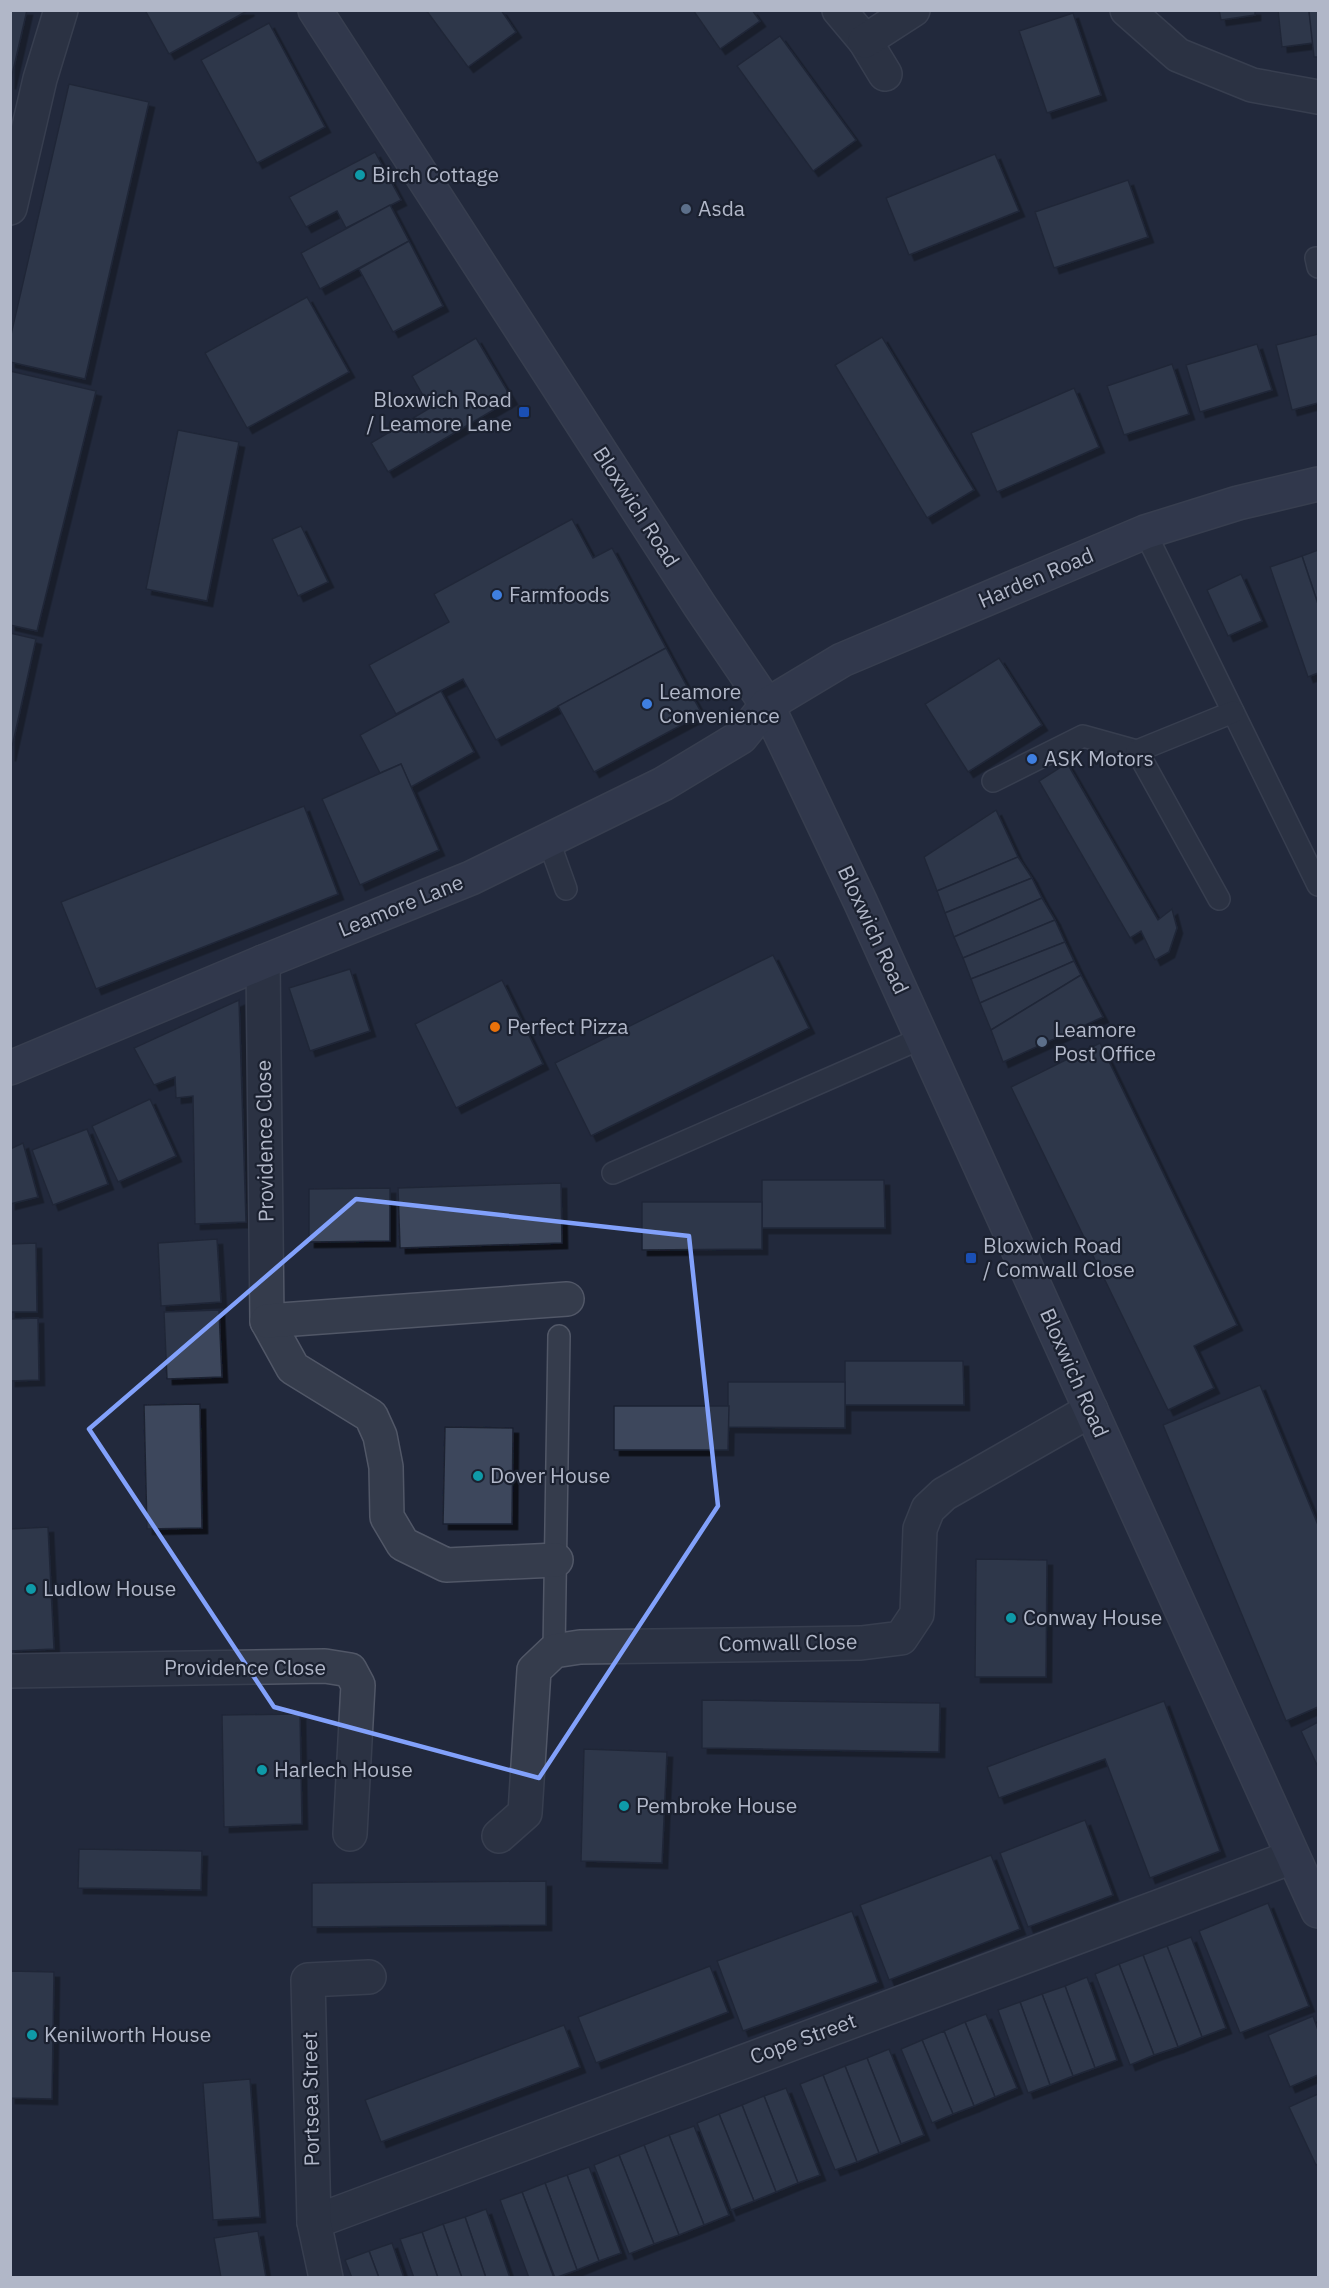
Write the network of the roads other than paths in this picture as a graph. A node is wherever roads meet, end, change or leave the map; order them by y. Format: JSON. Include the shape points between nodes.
{"nodes":[{"id":1,"x":61,"y":10,"type":"edge"},
{"id":2,"x":315,"y":10,"type":"edge"},
{"id":3,"x":839,"y":10,"type":"edge"},
{"id":4,"x":913,"y":10,"type":"edge"},
{"id":5,"x":1126,"y":10,"type":"edge"},
{"id":6,"x":865,"y":40,"type":"junction"},
{"id":7,"x":885,"y":74,"type":"dead end"},
{"id":8,"x":1318,"y":97,"type":"edge"},
{"id":9,"x":10,"y":208,"type":"edge"},
{"id":10,"x":1318,"y":484,"type":"edge"},
{"id":11,"x":1145,"y":532,"type":"junction"},
{"id":12,"x":767,"y":705,"type":"junction"},
{"id":13,"x":1233,"y":712,"type":"junction"},
{"id":14,"x":1137,"y":751,"type":"junction"},
{"id":15,"x":993,"y":781,"type":"dead end"},
{"id":16,"x":548,"y":839,"type":"junction"},
{"id":17,"x":1318,"y":885,"type":"edge"},
{"id":18,"x":566,"y":889,"type":"dead end"},
{"id":19,"x":1219,"y":899,"type":"dead end"},
{"id":20,"x":263,"y":962,"type":"junction"},
{"id":21,"x":922,"y":1038,"type":"junction"},
{"id":22,"x":10,"y":1068,"type":"edge"},
{"id":23,"x":613,"y":1173,"type":"dead end"},
{"id":24,"x":567,"y":1299,"type":"dead end"},
{"id":25,"x":267,"y":1321,"type":"junction"},
{"id":26,"x":559,"y":1336,"type":"dead end"},
{"id":27,"x":1091,"y":1410,"type":"junction"},
{"id":28,"x":556,"y":1560,"type":"junction"},
{"id":29,"x":554,"y":1651,"type":"junction"},
{"id":30,"x":10,"y":1671,"type":"edge"},
{"id":31,"x":350,"y":1834,"type":"dead end"},
{"id":32,"x":499,"y":1836,"type":"dead end"},
{"id":33,"x":1292,"y":1857,"type":"junction"},
{"id":34,"x":1318,"y":1911,"type":"edge"},
{"id":35,"x":369,"y":1977,"type":"dead end"},
{"id":36,"x":314,"y":2222,"type":"junction"},
{"id":37,"x":326,"y":2277,"type":"edge"}],
"edges":[{"from":1,"to":9,"type":"street","via":[[40,79]]},
{"from":2,"to":12,"type":"main road","name":"Bloxwich Road"},
{"from":3,"to":6,"type":"street"},
{"from":4,"to":6,"type":"street"},
{"from":5,"to":8,"type":"street","via":[[1178,55],[1252,85]]},
{"from":6,"to":7,"type":"street"},
{"from":10,"to":11,"type":"main road","name":"Harden Road","via":[[1238,503]]},
{"from":11,"to":12,"type":"main road","name":"Harden Road","via":[[842,660]]},
{"from":11,"to":13,"type":"lane"},
{"from":12,"to":16,"type":"main road","name":"Leamore Lane","via":[[741,737],[663,784]]},
{"from":12,"to":21,"type":"main road","name":"Bloxwich Road"},
{"from":13,"to":14,"type":"lane"},
{"from":13,"to":17,"type":"lane"},
{"from":14,"to":15,"type":"lane","via":[[1083,736]]},
{"from":14,"to":19,"type":"lane"},
{"from":16,"to":18,"type":"lane"},
{"from":16,"to":20,"type":"main road","name":"Leamore Lane","via":[[471,878]]},
{"from":20,"to":22,"type":"main road","name":"Leamore Lane"},
{"from":20,"to":25,"type":"street","name":"Providence Close"},
{"from":21,"to":23,"type":"lane"},
{"from":21,"to":27,"type":"main road","name":"Bloxwich Road"},
{"from":24,"to":25,"type":"street"},
{"from":25,"to":28,"type":"street","name":"Providence Close","via":[[293,1368],[370,1416],[380,1436],[386,1467],[387,1517],[403,1544],[446,1565]]},
{"from":26,"to":28,"type":"lane"},
{"from":27,"to":29,"type":"street","name":"Comwall Close","via":[[944,1494],[928,1509],[920,1529],[917,1614],[901,1638],[861,1643],[580,1647]]},
{"from":27,"to":33,"type":"main road","name":"Bloxwich Road"},
{"from":28,"to":29,"type":"lane"},
{"from":29,"to":32,"type":"street","via":[[534,1670],[525,1813]]},
{"from":30,"to":31,"type":"street","name":"Providence Close","via":[[325,1666],[350,1670],[358,1685]]},
{"from":33,"to":34,"type":"main road","name":"Bloxwich Road"},
{"from":33,"to":36,"type":"street","name":"Cope Street"},
{"from":35,"to":36,"type":"street","name":"Portsea Street","via":[[308,1980]]},
{"from":36,"to":37,"type":"street","name":"Portsea Street"}]}
